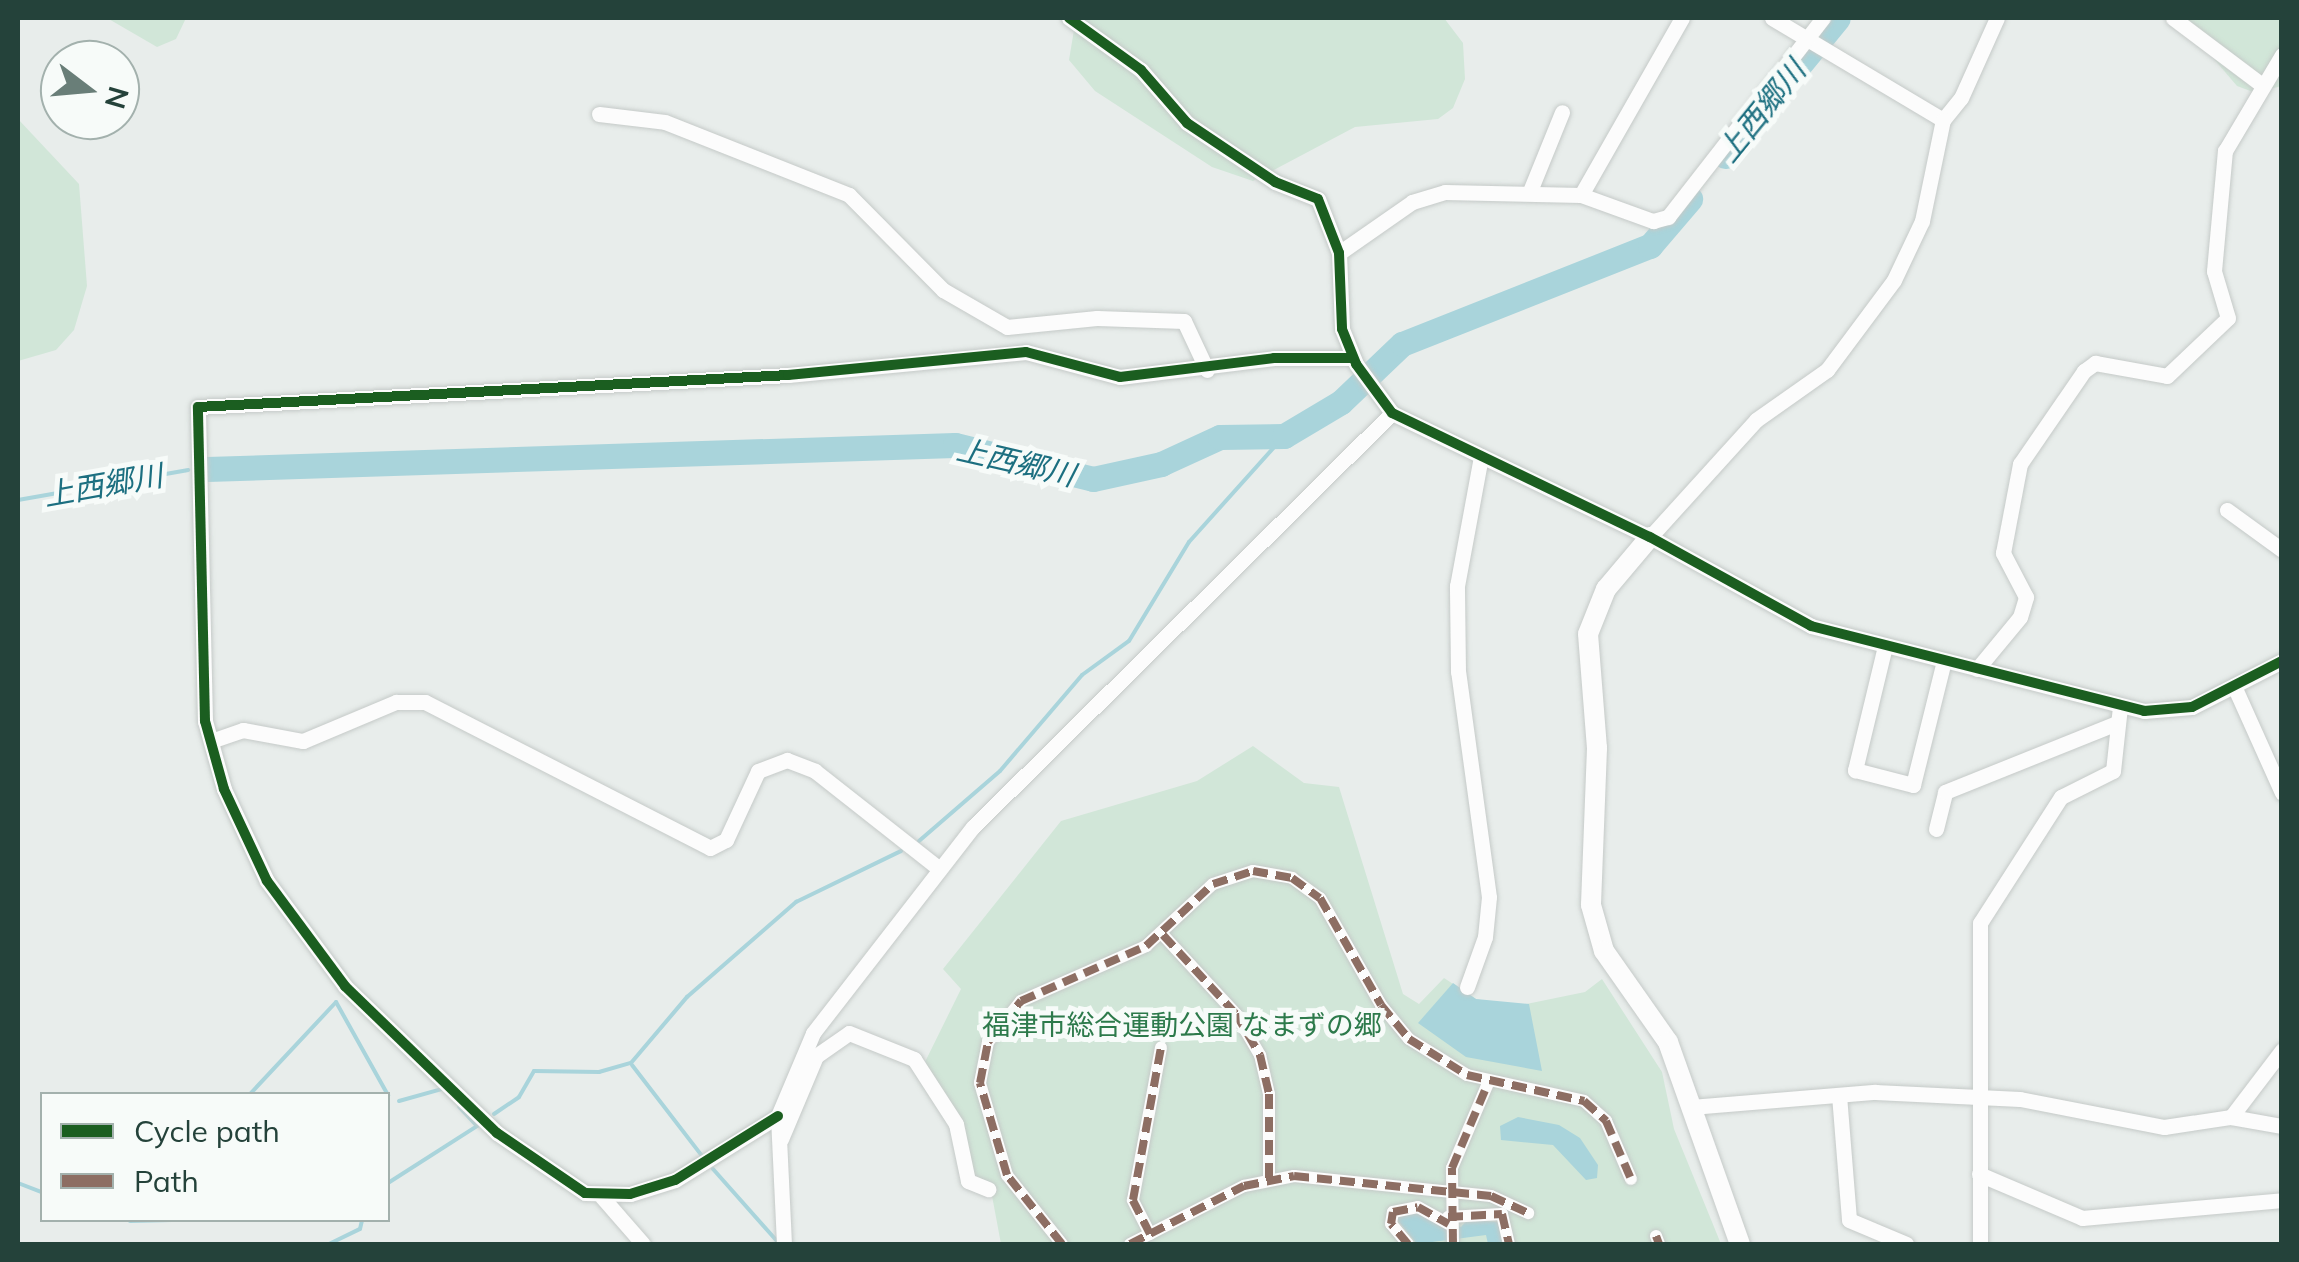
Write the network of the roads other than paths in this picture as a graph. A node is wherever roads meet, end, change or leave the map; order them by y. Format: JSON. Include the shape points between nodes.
{"nodes":[{"id":1,"x":1068,"y":18,"type":"edge"},
{"id":2,"x":1682,"y":18,"type":"edge"},
{"id":3,"x":1772,"y":18,"type":"edge"},
{"id":4,"x":1822,"y":18,"type":"edge"},
{"id":5,"x":1997,"y":18,"type":"edge"},
{"id":6,"x":2173,"y":18,"type":"edge"},
{"id":7,"x":1812,"y":38,"type":"junction"},
{"id":8,"x":2282,"y":55,"type":"edge"},
{"id":9,"x":2262,"y":85,"type":"junction"},
{"id":10,"x":1562,"y":112,"type":"dead end"},
{"id":11,"x":599,"y":114,"type":"dead end"},
{"id":12,"x":1943,"y":120,"type":"junction"},
{"id":13,"x":1530,"y":191,"type":"junction"},
{"id":14,"x":1581,"y":195,"type":"junction"},
{"id":15,"x":1339,"y":253,"type":"junction"},
{"id":16,"x":1354,"y":361,"type":"junction"},
{"id":17,"x":1207,"y":370,"type":"junction"},
{"id":18,"x":1392,"y":412,"type":"junction"},
{"id":19,"x":1482,"y":456,"type":"junction"},
{"id":20,"x":2226,"y":510,"type":"dead end"},
{"id":21,"x":1650,"y":536,"type":"junction"},
{"id":22,"x":2282,"y":550,"type":"edge"},
{"id":23,"x":1885,"y":646,"type":"junction"},
{"id":24,"x":1944,"y":661,"type":"junction"},
{"id":25,"x":2282,"y":661,"type":"edge"},
{"id":26,"x":1977,"y":669,"type":"junction"},
{"id":27,"x":2234,"y":686,"type":"junction"},
{"id":28,"x":2119,"y":715,"type":"junction"},
{"id":29,"x":211,"y":742,"type":"junction"},
{"id":30,"x":2282,"y":794,"type":"edge"},
{"id":31,"x":1936,"y":829,"type":"dead end"},
{"id":32,"x":937,"y":867,"type":"junction"},
{"id":33,"x":1163,"y":935,"type":"junction"},
{"id":34,"x":1466,"y":987,"type":"dead end"},
{"id":35,"x":1161,"y":1048,"type":"dead end"},
{"id":36,"x":2282,"y":1050,"type":"edge"},
{"id":37,"x":1488,"y":1082,"type":"junction"},
{"id":38,"x":1839,"y":1095,"type":"junction"},
{"id":39,"x":1978,"y":1096,"type":"junction"},
{"id":40,"x":1691,"y":1108,"type":"junction"},
{"id":41,"x":778,"y":1116,"type":"junction"},
{"id":42,"x":2231,"y":1117,"type":"junction"},
{"id":43,"x":2282,"y":1126,"type":"edge"},
{"id":44,"x":778,"y":1147,"type":"junction"},
{"id":45,"x":1979,"y":1174,"type":"junction"},
{"id":46,"x":1632,"y":1178,"type":"dead end"},
{"id":47,"x":1269,"y":1179,"type":"junction"},
{"id":48,"x":988,"y":1189,"type":"dead end"},
{"id":49,"x":1448,"y":1192,"type":"junction"},
{"id":50,"x":602,"y":1197,"type":"junction"},
{"id":51,"x":2282,"y":1200,"type":"edge"},
{"id":52,"x":1528,"y":1213,"type":"dead end"},
{"id":53,"x":1449,"y":1220,"type":"junction"},
{"id":54,"x":1150,"y":1234,"type":"junction"},
{"id":55,"x":644,"y":1244,"type":"edge"},
{"id":56,"x":785,"y":1244,"type":"edge"},
{"id":57,"x":1062,"y":1244,"type":"edge"},
{"id":58,"x":1130,"y":1244,"type":"edge"},
{"id":59,"x":1408,"y":1244,"type":"edge"},
{"id":60,"x":1453,"y":1244,"type":"edge"},
{"id":61,"x":1509,"y":1244,"type":"edge"},
{"id":62,"x":1740,"y":1244,"type":"edge"},
{"id":63,"x":1906,"y":1244,"type":"edge"},
{"id":64,"x":1980,"y":1244,"type":"edge"}],
"edges":[{"from":1,"to":15,"type":"street","via":[[1140,70],[1187,123],[1275,182],[1318,199]]},
{"from":2,"to":14,"type":"street"},
{"from":3,"to":7,"type":"street"},
{"from":4,"to":7,"type":"street"},
{"from":5,"to":12,"type":"street","via":[[1962,98]]},
{"from":6,"to":9,"type":"street"},
{"from":7,"to":12,"type":"street"},
{"from":7,"to":14,"type":"street","via":[[1668,216],[1654,221]]},
{"from":8,"to":9,"type":"street"},
{"from":9,"to":26,"type":"street","via":[[2225,152],[2214,271],[2228,318],[2167,376],[2094,363],[2084,371],[2020,464],[2003,552],[2026,596],[2020,617]]},
{"from":10,"to":13,"type":"street"},
{"from":11,"to":17,"type":"street","via":[[666,122],[849,195],[943,290],[1007,328],[1097,318],[1184,322]]},
{"from":12,"to":21,"type":"street","via":[[1922,221],[1894,280],[1827,370],[1756,420]]},
{"from":13,"to":14,"type":"street"},
{"from":13,"to":15,"type":"street","via":[[1445,192],[1412,202]]},
{"from":15,"to":16,"type":"street","via":[[1337,296]]},
{"from":16,"to":17,"type":"street"},
{"from":16,"to":18,"type":"street"},
{"from":17,"to":29,"type":"street","via":[[1120,378],[1026,352],[788,375],[198,407],[200,686]]},
{"from":18,"to":19,"type":"street"},
{"from":18,"to":32,"type":"street"},
{"from":19,"to":21,"type":"street"},
{"from":19,"to":34,"type":"street","via":[[1457,586],[1458,672],[1489,898]]},
{"from":20,"to":22,"type":"street"},
{"from":21,"to":23,"type":"street","via":[[1811,626]]},
{"from":21,"to":40,"type":"street","via":[[1606,590],[1588,634],[1598,748],[1591,905],[1604,951],[1668,1042]]},
{"from":23,"to":24,"type":"street"},
{"from":23,"to":24,"type":"street","via":[[1856,770],[1913,785]]},
{"from":24,"to":26,"type":"street"},
{"from":25,"to":27,"type":"street"},
{"from":26,"to":28,"type":"street"},
{"from":27,"to":28,"type":"street","via":[[2178,710]]},
{"from":27,"to":30,"type":"street"},
{"from":28,"to":31,"type":"street","via":[[1946,792]]},
{"from":28,"to":39,"type":"street","via":[[2113,771],[2062,798],[1980,923]]},
{"from":29,"to":32,"type":"street","via":[[243,730],[303,741],[396,702],[425,702],[710,848],[726,840],[758,771],[787,760],[815,771]]},
{"from":29,"to":50,"type":"street","via":[[267,881],[351,992],[498,1134],[565,1182]]},
{"from":32,"to":41,"type":"street","via":[[814,1033]]},
{"from":33,"to":37,"type":"street","via":[[1226,877],[1253,870],[1292,878],[1329,910],[1381,1005],[1409,1038]]},
{"from":33,"to":47,"type":"street","via":[[1236,1014],[1260,1055],[1269,1094]]},
{"from":33,"to":57,"type":"street","via":[[1021,1001],[988,1042],[980,1083],[1007,1175]]},
{"from":35,"to":54,"type":"street","via":[[1132,1200]]},
{"from":36,"to":42,"type":"street"},
{"from":37,"to":46,"type":"street","via":[[1584,1101],[1606,1122]]},
{"from":37,"to":49,"type":"street","via":[[1457,1149]]},
{"from":38,"to":39,"type":"street"},
{"from":38,"to":40,"type":"street"},
{"from":38,"to":63,"type":"street","via":[[1849,1220]]},
{"from":39,"to":42,"type":"street","via":[[2164,1128]]},
{"from":39,"to":45,"type":"street"},
{"from":40,"to":62,"type":"street"},
{"from":41,"to":44,"type":"street"},
{"from":41,"to":50,"type":"street","via":[[690,1173]]},
{"from":42,"to":43,"type":"street"},
{"from":44,"to":48,"type":"street","via":[[816,1056],[849,1033],[914,1059],[956,1124],[968,1181]]},
{"from":44,"to":56,"type":"street"},
{"from":45,"to":51,"type":"street","via":[[2082,1218]]},
{"from":45,"to":64,"type":"street"},
{"from":47,"to":49,"type":"street"},
{"from":47,"to":54,"type":"street"},
{"from":49,"to":52,"type":"street","via":[[1491,1196]]},
{"from":49,"to":53,"type":"street"},
{"from":50,"to":55,"type":"street"},
{"from":53,"to":59,"type":"street","via":[[1418,1206],[1393,1212],[1391,1224]]},
{"from":53,"to":60,"type":"street"},
{"from":53,"to":61,"type":"street","via":[[1502,1214]]},
{"from":54,"to":58,"type":"street"}]}
